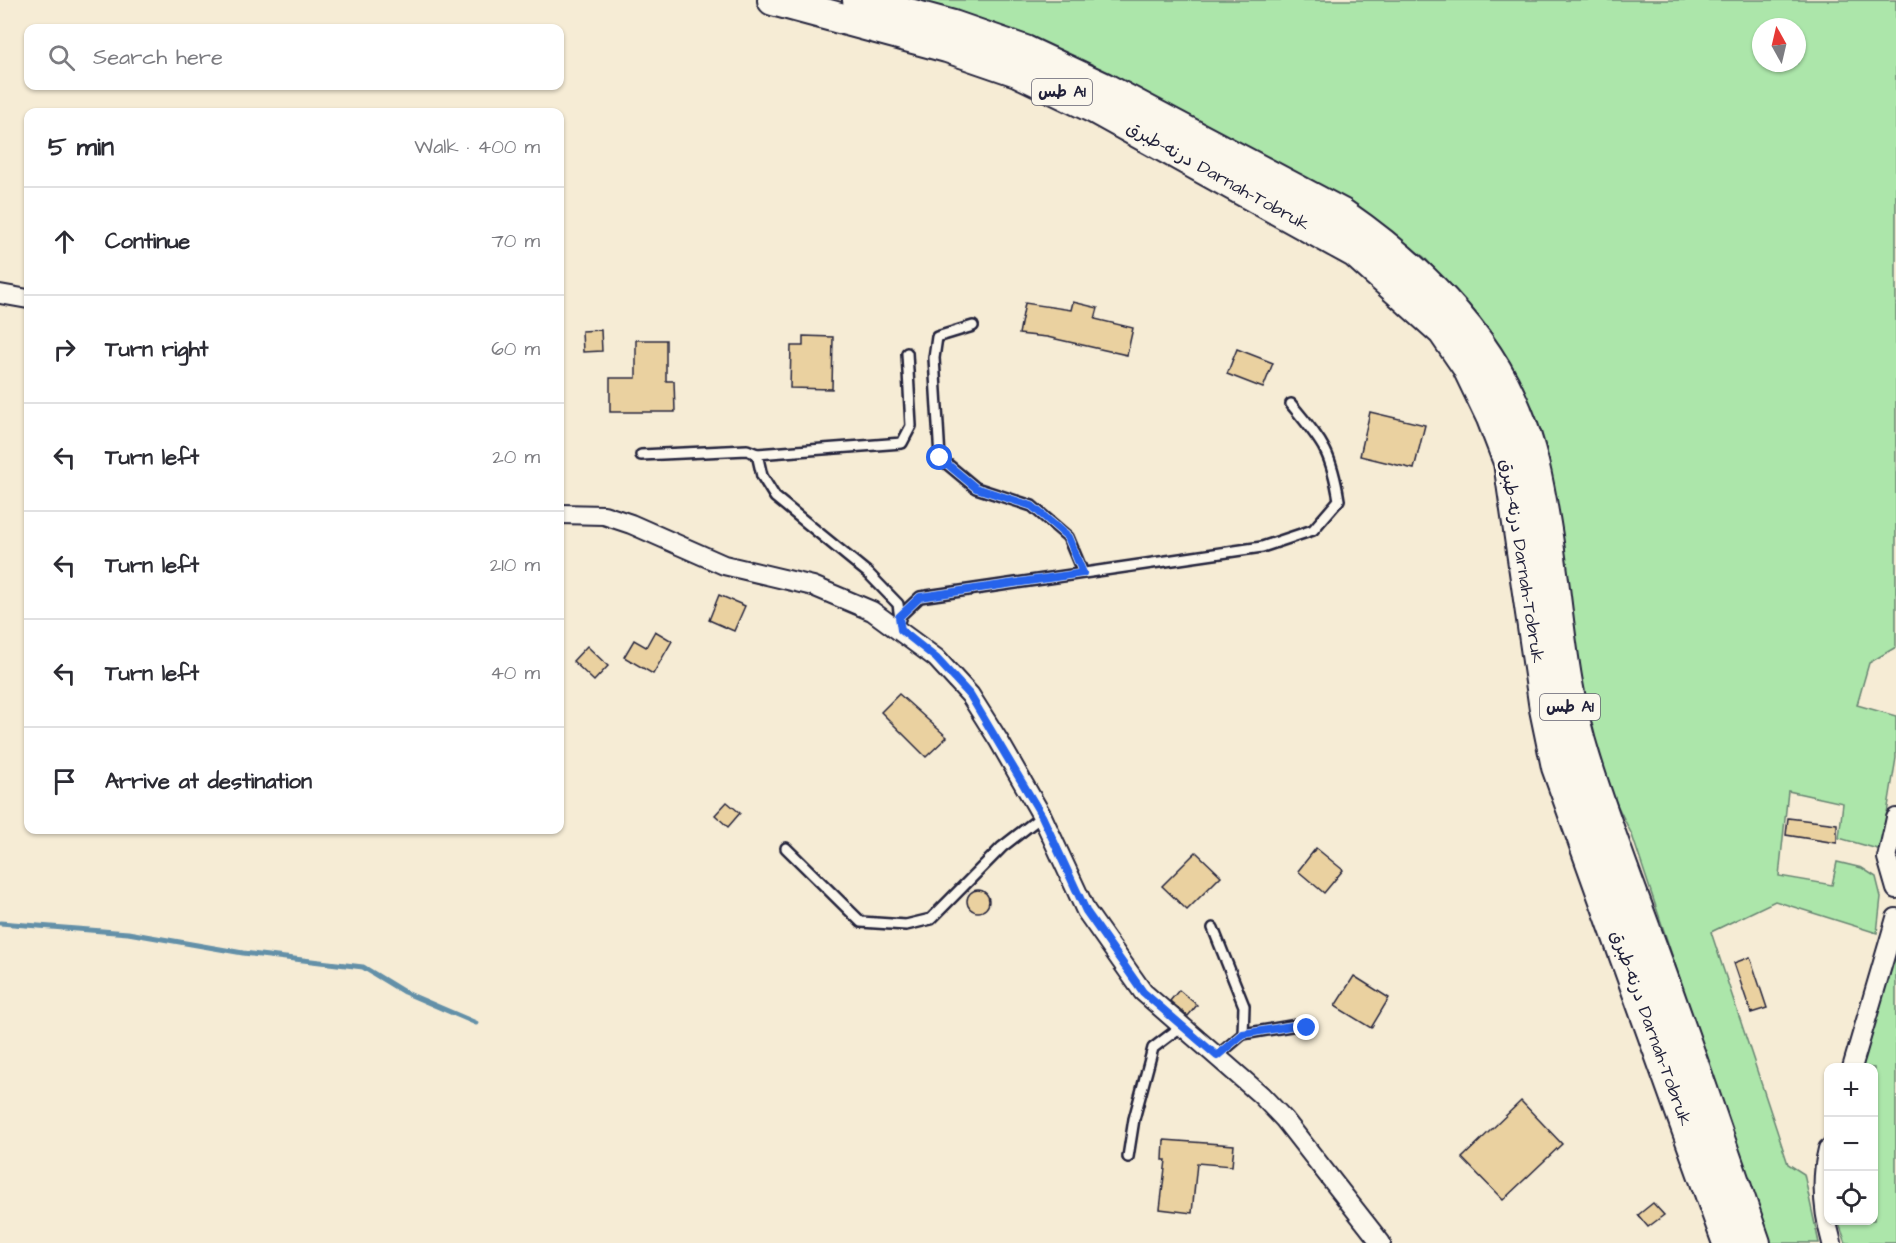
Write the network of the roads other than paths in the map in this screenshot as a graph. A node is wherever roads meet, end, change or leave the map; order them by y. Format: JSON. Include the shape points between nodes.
{"nodes":[{"id":1,"x":774,"y":0,"type":"edge"},
{"id":2,"x":858,"y":0,"type":"edge"},
{"id":3,"x":0,"y":294,"type":"edge"},
{"id":4,"x":24,"y":298,"type":"edge"},
{"id":5,"x":973,"y":326,"type":"dead end"},
{"id":6,"x":907,"y":353,"type":"dead end"},
{"id":7,"x":1291,"y":404,"type":"dead end"},
{"id":8,"x":757,"y":454,"type":"junction"},
{"id":9,"x":641,"y":455,"type":"dead end"},
{"id":10,"x":564,"y":514,"type":"edge"},
{"id":11,"x":1083,"y":573,"type":"junction"},
{"id":12,"x":900,"y":623,"type":"junction"},
{"id":13,"x":1042,"y":816,"type":"junction"},
{"id":14,"x":1896,"y":818,"type":"edge"},
{"id":15,"x":786,"y":848,"type":"dead end"},
{"id":16,"x":1896,"y":889,"type":"edge"},
{"id":17,"x":1896,"y":918,"type":"edge"},
{"id":18,"x":1213,"y":928,"type":"dead end"},
{"id":19,"x":1182,"y":1026,"type":"junction"},
{"id":20,"x":1307,"y":1028,"type":"dead end"},
{"id":21,"x":1243,"y":1034,"type":"junction"},
{"id":22,"x":1217,"y":1056,"type":"junction"},
{"id":23,"x":1853,"y":1063,"type":"edge"},
{"id":24,"x":1128,"y":1157,"type":"dead end"},
{"id":25,"x":1824,"y":1167,"type":"edge"},
{"id":26,"x":1381,"y":1243,"type":"edge"},
{"id":27,"x":1728,"y":1243,"type":"edge"},
{"id":28,"x":1755,"y":1243,"type":"edge"},
{"id":29,"x":1832,"y":1243,"type":"edge"}],
"edges":[{"from":1,"to":27,"type":"highway","name":"درنه-طبرق Darnah-Tobruk","number":"طس A1","via":[[946,47],[1017,71],[1094,108],[1356,253],[1443,331],[1467,366],[1509,462],[1557,767]]},
{"from":2,"to":28,"type":"highway","name":"درنه-طبرق Darnah-Tobruk","number":"طس A1","via":[[1025,51],[1104,88],[1342,214],[1371,234],[1461,321],[1489,360],[1517,411],[1544,518],[1570,709]]},
{"from":3,"to":4,"type":"street"},
{"from":5,"to":11,"type":"lane","via":[[937,337],[934,358],[940,458],[976,488],[1032,506],[1068,537]]},
{"from":6,"to":8,"type":"lane","via":[[911,426],[902,443]]},
{"from":7,"to":11,"type":"lane","via":[[1321,439],[1334,465],[1339,500],[1313,530],[1262,547]]},
{"from":8,"to":9,"type":"lane","via":[[747,450]]},
{"from":8,"to":12,"type":"lane","via":[[762,477],[775,497],[868,573],[898,604]]},
{"from":10,"to":12,"type":"street","via":[[604,515],[724,565],[813,586]]},
{"from":11,"to":12,"type":"lane","via":[[920,597]]},
{"from":12,"to":13,"type":"street","via":[[970,695]]},
{"from":13,"to":15,"type":"lane","via":[[1002,846],[931,919],[906,925],[861,922]]},
{"from":13,"to":19,"type":"street","via":[[1086,911],[1143,992]]},
{"from":14,"to":16,"type":"street","via":[[1887,858]]},
{"from":17,"to":23,"type":"street"},
{"from":18,"to":21,"type":"lane","via":[[1244,1006]]},
{"from":19,"to":22,"type":"street"},
{"from":19,"to":24,"type":"lane","via":[[1153,1048]]},
{"from":20,"to":21,"type":"lane","via":[[1297,1025]]},
{"from":21,"to":22,"type":"lane"},
{"from":22,"to":26,"type":"street","via":[[1284,1119]]},
{"from":25,"to":29,"type":"street","via":[[1823,1203]]}]}
